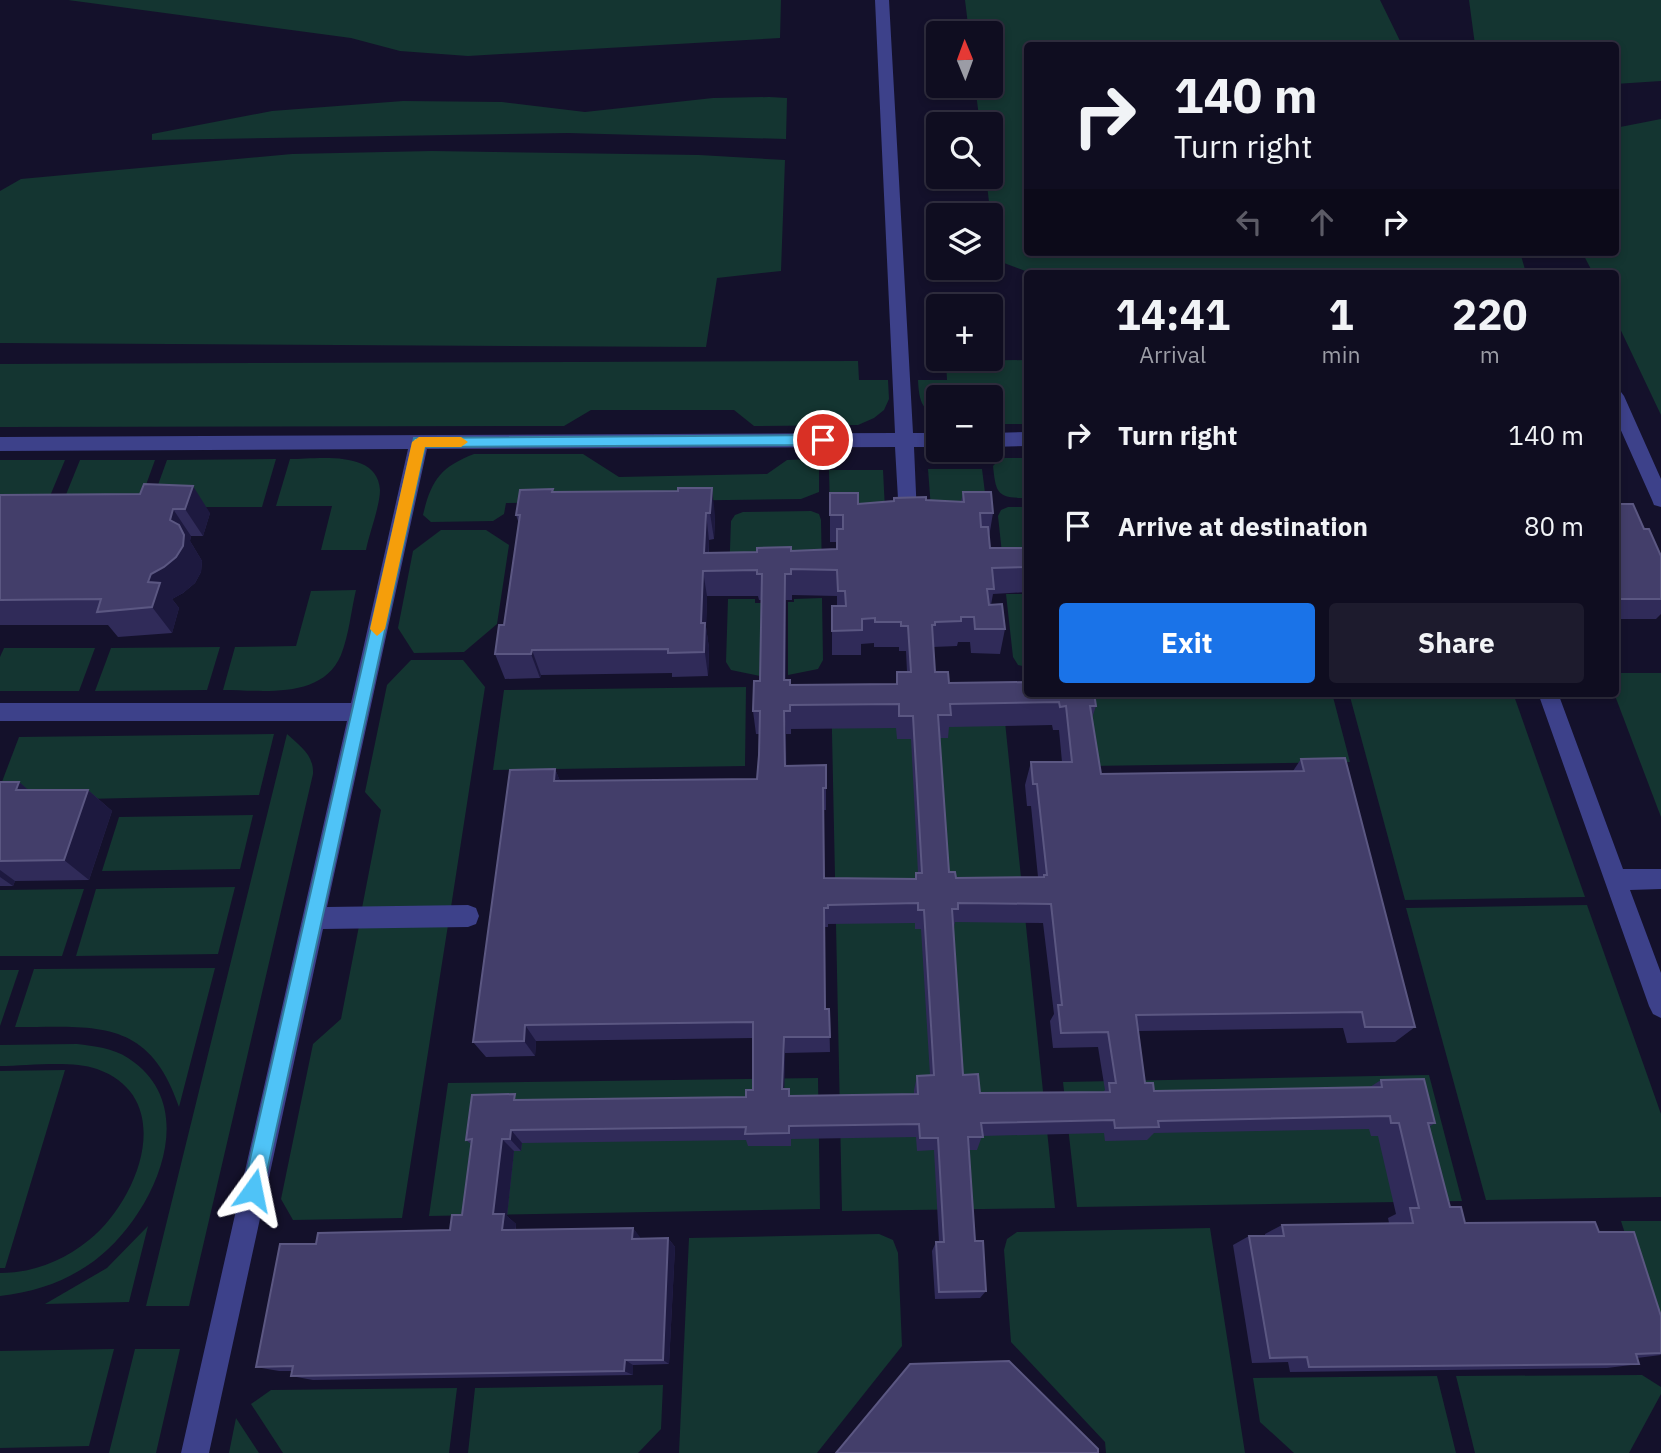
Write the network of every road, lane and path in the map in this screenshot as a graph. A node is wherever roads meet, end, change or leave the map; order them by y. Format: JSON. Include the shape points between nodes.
{"nodes":[{"id":1,"x":883,"y":0,"type":"edge"},
{"id":2,"x":1619,"y":405,"type":"edge"},
{"id":3,"x":1024,"y":439,"type":"edge"},
{"id":4,"x":904,"y":440,"type":"junction"},
{"id":5,"x":926,"y":440,"type":"edge"},
{"id":6,"x":1003,"y":440,"type":"edge"},
{"id":7,"x":419,"y":442,"type":"junction"},
{"id":8,"x":0,"y":444,"type":"edge"},
{"id":9,"x":1661,"y":500,"type":"edge"},
{"id":10,"x":908,"y":516,"type":"edge"},
{"id":11,"x":1549,"y":697,"type":"edge"},
{"id":12,"x":0,"y":712,"type":"edge"},
{"id":13,"x":359,"y":712,"type":"junction"},
{"id":14,"x":1661,"y":879,"type":"edge"},
{"id":15,"x":1615,"y":880,"type":"junction"},
{"id":16,"x":468,"y":916,"type":"dead end"},
{"id":17,"x":313,"y":918,"type":"junction"},
{"id":18,"x":1661,"y":1006,"type":"edge"},
{"id":19,"x":195,"y":1453,"type":"edge"}],
"edges":[{"from":1,"to":4,"type":"street"},
{"from":2,"to":9,"type":"street"},
{"from":3,"to":6,"type":"street"},
{"from":4,"to":5,"type":"street"},
{"from":4,"to":7,"type":"street"},
{"from":4,"to":10,"type":"street"},
{"from":7,"to":8,"type":"street"},
{"from":7,"to":13,"type":"street"},
{"from":11,"to":15,"type":"street"},
{"from":12,"to":13,"type":"street"},
{"from":13,"to":17,"type":"street"},
{"from":14,"to":15,"type":"street"},
{"from":15,"to":18,"type":"street"},
{"from":16,"to":17,"type":"street"},
{"from":17,"to":19,"type":"street"}]}
